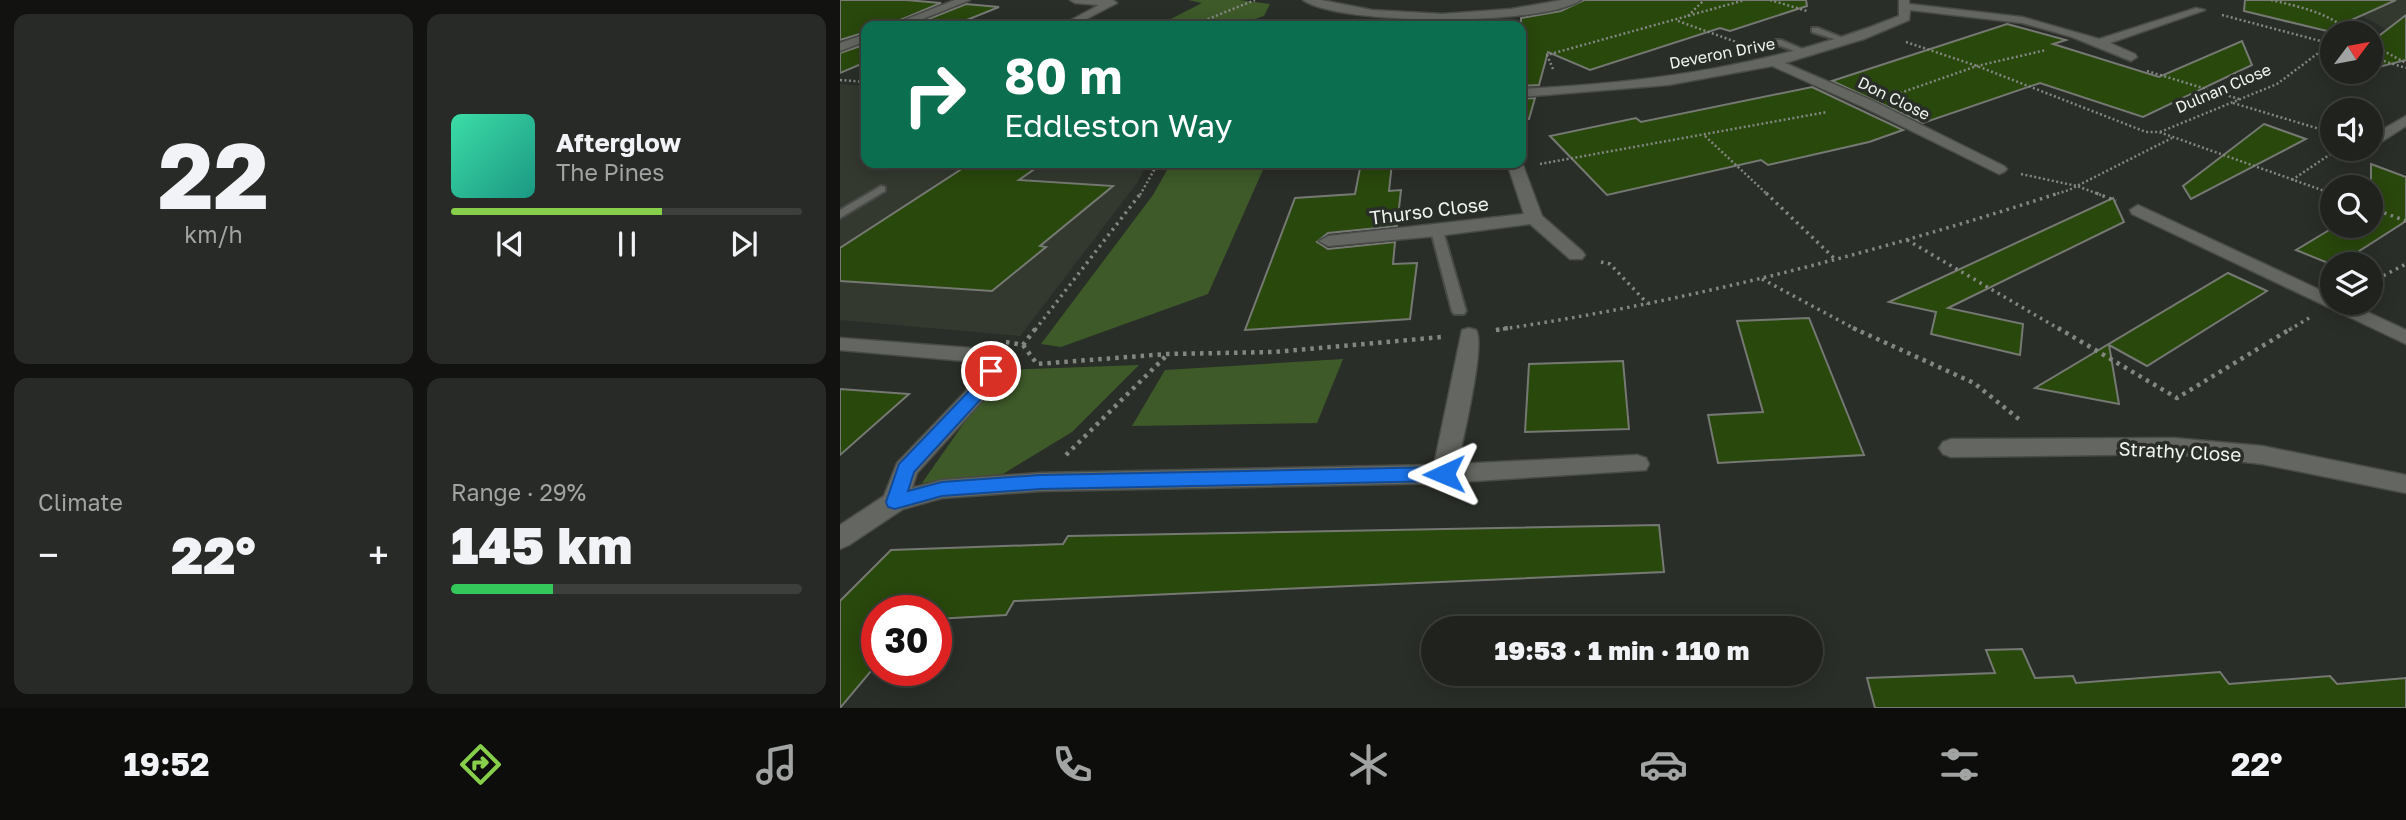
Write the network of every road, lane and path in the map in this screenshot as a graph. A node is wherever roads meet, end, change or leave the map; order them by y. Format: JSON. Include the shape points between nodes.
{"nodes":[{"id":1,"x":965,"y":0,"type":"edge"},
{"id":2,"x":1075,"y":0,"type":"edge"},
{"id":3,"x":1255,"y":0,"type":"edge"},
{"id":4,"x":1308,"y":0,"type":"edge"},
{"id":5,"x":1576,"y":0,"type":"edge"},
{"id":6,"x":1704,"y":0,"type":"edge"},
{"id":7,"x":1745,"y":0,"type":"edge"},
{"id":8,"x":2271,"y":0,"type":"edge"},
{"id":9,"x":1906,"y":4,"type":"edge"},
{"id":10,"x":2200,"y":10,"type":"joint"},
{"id":11,"x":1688,"y":17,"type":"junction"},
{"id":12,"x":1677,"y":20,"type":"junction"},
{"id":13,"x":908,"y":21,"type":"edge"},
{"id":14,"x":1075,"y":21,"type":"edge"},
{"id":15,"x":1203,"y":21,"type":"edge"},
{"id":16,"x":2337,"y":21,"type":"edge"},
{"id":17,"x":1815,"y":30,"type":"dead end"},
{"id":18,"x":2087,"y":38,"type":"junction"},
{"id":19,"x":861,"y":39,"type":"edge"},
{"id":20,"x":2320,"y":40,"type":"edge"},
{"id":21,"x":1847,"y":41,"type":"junction"},
{"id":22,"x":1737,"y":42,"type":"dead end"},
{"id":23,"x":1778,"y":42,"type":"dead end"},
{"id":24,"x":2102,"y":42,"type":"junction"},
{"id":25,"x":840,"y":47,"type":"edge"},
{"id":26,"x":1930,"y":50,"type":"dead end"},
{"id":27,"x":2320,"y":52,"type":"edge"},
{"id":28,"x":2384,"y":52,"type":"edge"},
{"id":29,"x":1808,"y":53,"type":"junction"},
{"id":30,"x":2131,"y":57,"type":"joint"},
{"id":31,"x":2384,"y":60,"type":"edge"},
{"id":32,"x":1773,"y":62,"type":"junction"},
{"id":33,"x":1977,"y":66,"type":"junction"},
{"id":34,"x":2406,"y":66,"type":"edge"},
{"id":35,"x":840,"y":80,"type":"edge"},
{"id":36,"x":861,"y":82,"type":"edge"},
{"id":37,"x":1564,"y":92,"type":"junction"},
{"id":38,"x":1526,"y":93,"type":"edge"},
{"id":39,"x":2239,"y":99,"type":"junction"},
{"id":40,"x":2232,"y":103,"type":"junction"},
{"id":41,"x":1868,"y":104,"type":"junction"},
{"id":42,"x":2404,"y":123,"type":"edge"},
{"id":43,"x":2320,"y":130,"type":"edge"},
{"id":44,"x":2159,"y":132,"type":"junction"},
{"id":45,"x":2383,"y":135,"type":"edge"},
{"id":46,"x":1704,"y":136,"type":"junction"},
{"id":47,"x":2172,"y":138,"type":"junction"},
{"id":48,"x":2320,"y":161,"type":"edge"},
{"id":49,"x":1526,"y":163,"type":"edge"},
{"id":50,"x":1155,"y":168,"type":"edge"},
{"id":51,"x":1516,"y":168,"type":"edge"},
{"id":52,"x":1999,"y":169,"type":"joint"},
{"id":53,"x":2292,"y":180,"type":"junction"},
{"id":54,"x":2077,"y":186,"type":"junction"},
{"id":55,"x":881,"y":189,"type":"dead end"},
{"id":56,"x":2320,"y":190,"type":"edge"},
{"id":57,"x":2138,"y":210,"type":"joint"},
{"id":58,"x":2383,"y":212,"type":"edge"},
{"id":59,"x":840,"y":215,"type":"edge"},
{"id":60,"x":1534,"y":218,"type":"junction"},
{"id":61,"x":2406,"y":221,"type":"edge"},
{"id":62,"x":1437,"y":232,"type":"junction"},
{"id":63,"x":1906,"y":240,"type":"junction"},
{"id":64,"x":1328,"y":241,"type":"dead end"},
{"id":65,"x":1576,"y":255,"type":"joint"},
{"id":66,"x":1835,"y":259,"type":"junction"},
{"id":67,"x":2406,"y":264,"type":"edge"},
{"id":68,"x":2383,"y":276,"type":"edge"},
{"id":69,"x":1761,"y":278,"type":"junction"},
{"id":70,"x":2320,"y":297,"type":"edge"},
{"id":71,"x":1648,"y":304,"type":"junction"},
{"id":72,"x":1459,"y":311,"type":"dead end"},
{"id":73,"x":2320,"y":311,"type":"edge"},
{"id":74,"x":2358,"y":315,"type":"edge"},
{"id":75,"x":1469,"y":334,"type":"junction"},
{"id":76,"x":2406,"y":338,"type":"edge"},
{"id":77,"x":994,"y":340,"type":"dead end"},
{"id":78,"x":840,"y":344,"type":"edge"},
{"id":79,"x":1023,"y":345,"type":"junction"},
{"id":80,"x":1167,"y":354,"type":"junction"},
{"id":81,"x":2056,"y":447,"type":"junction"},
{"id":82,"x":1951,"y":448,"type":"dead end"},
{"id":83,"x":1637,"y":464,"type":"dead end"},
{"id":84,"x":1444,"y":474,"type":"junction"},
{"id":85,"x":1040,"y":482,"type":"junction"},
{"id":86,"x":2406,"y":484,"type":"edge"},
{"id":87,"x":895,"y":502,"type":"junction"},
{"id":88,"x":840,"y":538,"type":"edge"}],
"edges":[{"from":1,"to":13,"type":"street"},
{"from":2,"to":14,"type":"street","via":[[1112,3]]},
{"from":3,"to":15,"type":"path"},
{"from":4,"to":5,"type":"street","via":[[1382,14],[1442,16],[1535,9]]},
{"from":6,"to":11,"type":"path"},
{"from":7,"to":11,"type":"path"},
{"from":8,"to":16,"type":"path"},
{"from":9,"to":18,"type":"street","via":[[1998,14]]},
{"from":9,"to":21,"type":"street","name":"Deveron Drive","via":[[1905,18]]},
{"from":10,"to":20,"type":"path","name":"Dulnan Close"},
{"from":10,"to":24,"type":"street"},
{"from":11,"to":12,"type":"path"},
{"from":12,"to":22,"type":"path"},
{"from":12,"to":37,"type":"path","via":[[1547,55]]},
{"from":17,"to":21,"type":"lane"},
{"from":18,"to":24,"type":"street"},
{"from":18,"to":33,"type":"path"},
{"from":19,"to":25,"type":"street"},
{"from":21,"to":29,"type":"street","name":"Deveron Drive"},
{"from":23,"to":29,"type":"lane"},
{"from":24,"to":30,"type":"street"},
{"from":26,"to":33,"type":"path"},
{"from":27,"to":39,"type":"path","name":"Dulnan Close","via":[[2277,84]]},
{"from":28,"to":34,"type":"path"},
{"from":29,"to":32,"type":"street","name":"Deveron Drive"},
{"from":30,"to":39,"type":"path","via":[[2127,64]]},
{"from":31,"to":34,"type":"path"},
{"from":32,"to":37,"type":"street","name":"Deveron Drive","via":[[1643,85]]},
{"from":32,"to":41,"type":"street","name":"Don Close"},
{"from":33,"to":41,"type":"path"},
{"from":33,"to":44,"type":"path","via":[[2146,132]]},
{"from":35,"to":36,"type":"path"},
{"from":37,"to":38,"type":"street","name":"Deveron Drive"},
{"from":39,"to":40,"type":"path","name":"Dulnan Close"},
{"from":40,"to":43,"type":"path"},
{"from":40,"to":44,"type":"path","name":"Dulnan Close"},
{"from":41,"to":46,"type":"path"},
{"from":41,"to":52,"type":"street","name":"Don Close"},
{"from":42,"to":45,"type":"street"},
{"from":44,"to":47,"type":"path"},
{"from":46,"to":49,"type":"path"},
{"from":46,"to":66,"type":"path"},
{"from":47,"to":53,"type":"path"},
{"from":47,"to":54,"type":"path"},
{"from":48,"to":53,"type":"path"},
{"from":50,"to":79,"type":"path","via":[[1141,194]]},
{"from":51,"to":60,"type":"street"},
{"from":52,"to":54,"type":"path"},
{"from":53,"to":56,"type":"path"},
{"from":54,"to":57,"type":"path"},
{"from":54,"to":63,"type":"path"},
{"from":55,"to":59,"type":"lane"},
{"from":57,"to":70,"type":"street"},
{"from":58,"to":61,"type":"path"},
{"from":60,"to":62,"type":"street","name":"Thurso Close"},
{"from":60,"to":65,"type":"street"},
{"from":62,"to":64,"type":"street","name":"Thurso Close"},
{"from":62,"to":72,"type":"lane"},
{"from":63,"to":66,"type":"path"},
{"from":63,"to":73,"type":"path","via":[[2177,398]]},
{"from":65,"to":71,"type":"path","via":[[1610,264]]},
{"from":66,"to":69,"type":"path"},
{"from":67,"to":68,"type":"path"},
{"from":69,"to":71,"type":"path"},
{"from":69,"to":81,"type":"path","via":[[1864,334],[1974,383]]},
{"from":71,"to":75,"type":"path"},
{"from":74,"to":76,"type":"street"},
{"from":75,"to":80,"type":"path","via":[[1274,352]]},
{"from":75,"to":84,"type":"street"},
{"from":77,"to":79,"type":"path"},
{"from":78,"to":87,"type":"street","via":[[984,356],[991,371],[975,395],[906,469]]},
{"from":79,"to":80,"type":"path","via":[[1037,364]]},
{"from":80,"to":85,"type":"path"},
{"from":81,"to":82,"type":"street","name":"Strathy Close"},
{"from":81,"to":86,"type":"street","name":"Strathy Close","via":[[2174,446],[2249,454]]},
{"from":83,"to":84,"type":"street"},
{"from":84,"to":85,"type":"street"},
{"from":85,"to":87,"type":"street","via":[[942,489]]},
{"from":87,"to":88,"type":"street"}]}
